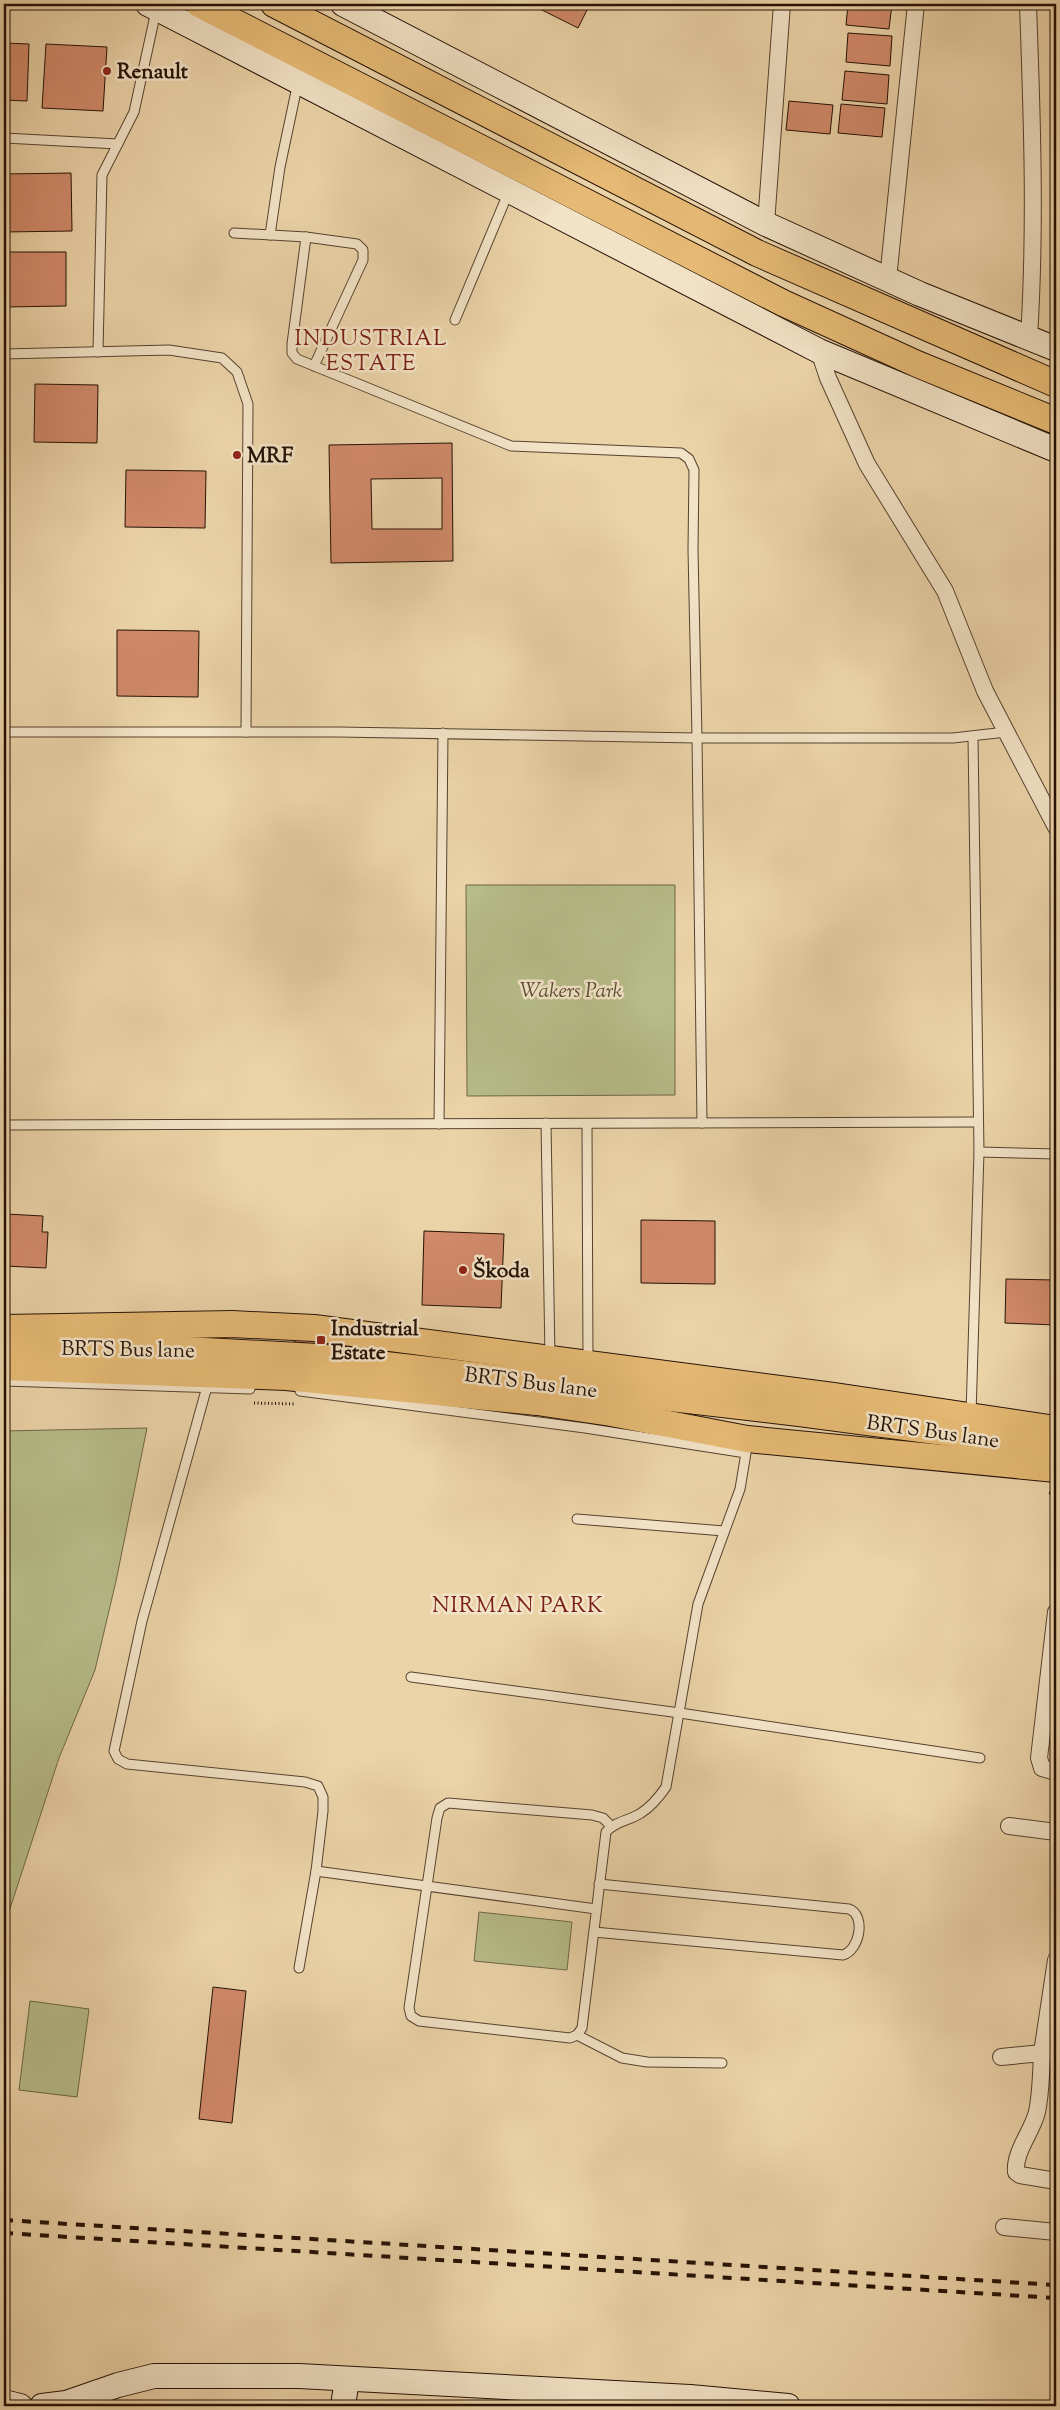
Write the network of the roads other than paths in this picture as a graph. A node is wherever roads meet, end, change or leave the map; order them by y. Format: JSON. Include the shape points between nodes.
{"nodes":[{"id":1,"x":199,"y":4,"type":"edge"},
{"id":2,"x":274,"y":4,"type":"edge"},
{"id":3,"x":343,"y":4,"type":"edge"},
{"id":4,"x":782,"y":4,"type":"edge"},
{"id":5,"x":916,"y":4,"type":"edge"},
{"id":6,"x":1028,"y":4,"type":"edge"},
{"id":7,"x":152,"y":6,"type":"edge"},
{"id":8,"x":302,"y":70,"type":"junction"},
{"id":9,"x":4,"y":138,"type":"edge"},
{"id":10,"x":118,"y":144,"type":"junction"},
{"id":11,"x":510,"y":190,"type":"junction"},
{"id":12,"x":766,"y":224,"type":"junction"},
{"id":13,"x":234,"y":233,"type":"dead end"},
{"id":14,"x":270,"y":234,"type":"junction"},
{"id":15,"x":306,"y":237,"type":"junction"},
{"id":16,"x":888,"y":279,"type":"junction"},
{"id":17,"x":455,"y":320,"type":"dead end"},
{"id":18,"x":1029,"y":337,"type":"junction"},
{"id":19,"x":1056,"y":348,"type":"edge"},
{"id":20,"x":819,"y":351,"type":"junction"},
{"id":21,"x":98,"y":352,"type":"junction"},
{"id":22,"x":4,"y":354,"type":"edge"},
{"id":23,"x":314,"y":366,"type":"junction"},
{"id":24,"x":1056,"y":384,"type":"edge"},
{"id":25,"x":1056,"y":421,"type":"edge"},
{"id":26,"x":1056,"y":450,"type":"edge"},
{"id":27,"x":4,"y":732,"type":"edge"},
{"id":28,"x":246,"y":732,"type":"junction"},
{"id":29,"x":1006,"y":732,"type":"junction"},
{"id":30,"x":443,"y":734,"type":"junction"},
{"id":31,"x":973,"y":737,"type":"junction"},
{"id":32,"x":697,"y":738,"type":"junction"},
{"id":33,"x":1056,"y":827,"type":"edge"},
{"id":34,"x":978,"y":1122,"type":"junction"},
{"id":35,"x":546,"y":1123,"type":"junction"},
{"id":36,"x":702,"y":1123,"type":"junction"},
{"id":37,"x":439,"y":1124,"type":"junction"},
{"id":38,"x":587,"y":1124,"type":"junction"},
{"id":39,"x":4,"y":1125,"type":"edge"},
{"id":40,"x":979,"y":1152,"type":"junction"},
{"id":41,"x":1056,"y":1154,"type":"edge"},
{"id":42,"x":4,"y":1328,"type":"edge"},
{"id":43,"x":4,"y":1347,"type":"edge"},
{"id":44,"x":4,"y":1367,"type":"edge"},
{"id":45,"x":4,"y":1381,"type":"edge"},
{"id":46,"x":208,"y":1381,"type":"junction"},
{"id":47,"x":549,"y":1386,"type":"junction"},
{"id":48,"x":256,"y":1389,"type":"dead end"},
{"id":49,"x":286,"y":1390,"type":"dead end"},
{"id":50,"x":587,"y":1392,"type":"junction"},
{"id":51,"x":971,"y":1416,"type":"junction"},
{"id":52,"x":1056,"y":1429,"type":"edge"},
{"id":53,"x":1056,"y":1447,"type":"edge"},
{"id":54,"x":1056,"y":1469,"type":"edge"},
{"id":55,"x":577,"y":1519,"type":"dead end"},
{"id":56,"x":724,"y":1531,"type":"junction"},
{"id":57,"x":1056,"y":1612,"type":"edge"},
{"id":58,"x":1052,"y":1668,"type":"edge"},
{"id":59,"x":411,"y":1677,"type":"dead end"},
{"id":60,"x":680,"y":1713,"type":"junction"},
{"id":61,"x":980,"y":1758,"type":"dead end"},
{"id":62,"x":1056,"y":1772,"type":"edge"},
{"id":63,"x":611,"y":1826,"type":"junction"},
{"id":64,"x":1009,"y":1826,"type":"dead end"},
{"id":65,"x":1056,"y":1832,"type":"edge"},
{"id":66,"x":316,"y":1871,"type":"junction"},
{"id":67,"x":600,"y":1884,"type":"junction"},
{"id":68,"x":426,"y":1886,"type":"junction"},
{"id":69,"x":596,"y":1908,"type":"junction"},
{"id":70,"x":594,"y":1932,"type":"junction"},
{"id":71,"x":1056,"y":1960,"type":"edge"},
{"id":72,"x":299,"y":1968,"type":"dead end"},
{"id":73,"x":577,"y":2035,"type":"junction"},
{"id":74,"x":1049,"y":2052,"type":"edge"},
{"id":75,"x":1001,"y":2057,"type":"dead end"},
{"id":76,"x":722,"y":2063,"type":"dead end"},
{"id":77,"x":1056,"y":2181,"type":"edge"},
{"id":78,"x":1004,"y":2227,"type":"dead end"},
{"id":79,"x":1056,"y":2232,"type":"edge"},
{"id":80,"x":347,"y":2379,"type":"junction"},
{"id":81,"x":4,"y":2402,"type":"edge"},
{"id":82,"x":59,"y":2405,"type":"edge"},
{"id":83,"x":20,"y":2406,"type":"edge"},
{"id":84,"x":343,"y":2406,"type":"edge"},
{"id":85,"x":788,"y":2406,"type":"edge"}],
"edges":[{"from":1,"to":8,"type":"main road"},
{"from":2,"to":24,"type":"main road","via":[[757,253]]},
{"from":3,"to":12,"type":"street"},
{"from":4,"to":12,"type":"street"},
{"from":5,"to":16,"type":"street"},
{"from":6,"to":18,"type":"street","via":[[1034,209]]},
{"from":7,"to":8,"type":"street"},
{"from":7,"to":10,"type":"lane","via":[[134,112]]},
{"from":8,"to":11,"type":"street"},
{"from":8,"to":14,"type":"lane","via":[[280,167]]},
{"from":8,"to":25,"type":"main road","via":[[783,303],[917,364]]},
{"from":9,"to":10,"type":"lane"},
{"from":10,"to":21,"type":"lane","via":[[102,175]]},
{"from":11,"to":17,"type":"lane"},
{"from":11,"to":20,"type":"street"},
{"from":12,"to":16,"type":"street"},
{"from":13,"to":14,"type":"lane"},
{"from":14,"to":15,"type":"lane"},
{"from":15,"to":23,"type":"lane","via":[[292,353],[297,359]]},
{"from":15,"to":23,"type":"lane","via":[[357,244],[363,250],[363,260]]},
{"from":16,"to":18,"type":"street"},
{"from":18,"to":19,"type":"street"},
{"from":20,"to":26,"type":"street"},
{"from":20,"to":29,"type":"street","via":[[868,464],[945,591],[985,691]]},
{"from":21,"to":22,"type":"lane"},
{"from":21,"to":28,"type":"lane","via":[[169,350],[222,358],[237,372],[244,389],[248,404]]},
{"from":23,"to":32,"type":"lane","via":[[511,446],[681,453],[689,459],[694,470]]},
{"from":27,"to":28,"type":"lane"},
{"from":28,"to":30,"type":"lane"},
{"from":29,"to":31,"type":"lane"},
{"from":29,"to":33,"type":"street"},
{"from":30,"to":32,"type":"lane"},
{"from":30,"to":37,"type":"lane"},
{"from":31,"to":32,"type":"lane"},
{"from":31,"to":34,"type":"lane"},
{"from":32,"to":36,"type":"lane"},
{"from":34,"to":36,"type":"lane"},
{"from":34,"to":40,"type":"lane"},
{"from":35,"to":37,"type":"lane"},
{"from":35,"to":38,"type":"lane"},
{"from":35,"to":47,"type":"lane"},
{"from":36,"to":38,"type":"lane"},
{"from":37,"to":39,"type":"lane"},
{"from":38,"to":50,"type":"lane"},
{"from":40,"to":41,"type":"lane"},
{"from":40,"to":51,"type":"lane"},
{"from":42,"to":47,"type":"main road","via":[[232,1324],[314,1328]]},
{"from":43,"to":47,"type":"main road","name":"BRTS Bus lane","via":[[150,1348],[317,1357]]},
{"from":44,"to":46,"type":"main road"},
{"from":45,"to":46,"type":"lane"},
{"from":46,"to":47,"type":"main road","via":[[286,1377],[537,1402]]},
{"from":46,"to":48,"type":"lane"},
{"from":46,"to":66,"type":"lane","via":[[142,1621],[114,1750],[118,1759],[127,1764],[318,1786],[323,1797],[323,1811]]},
{"from":47,"to":49,"type":"lane"},
{"from":47,"to":50,"type":"main road"},
{"from":47,"to":50,"type":"main road"},
{"from":50,"to":51,"type":"main road"},
{"from":50,"to":53,"type":"main road","name":"BRTS Bus lane","via":[[799,1413]]},
{"from":50,"to":54,"type":"main road","via":[[746,1439]]},
{"from":50,"to":56,"type":"lane","via":[[746,1453],[740,1489]]},
{"from":51,"to":52,"type":"main road"},
{"from":55,"to":56,"type":"lane"},
{"from":56,"to":60,"type":"lane","via":[[696,1611]]},
{"from":57,"to":58,"type":"street"},
{"from":58,"to":62,"type":"street","via":[[1039,1758],[1042,1768]]},
{"from":59,"to":60,"type":"lane"},
{"from":60,"to":61,"type":"lane"},
{"from":60,"to":63,"type":"lane","via":[[666,1787],[657,1800],[641,1813]]},
{"from":63,"to":67,"type":"lane","via":[[606,1832]]},
{"from":63,"to":68,"type":"lane","via":[[603,1818],[592,1815],[448,1803],[440,1808],[436,1818]]},
{"from":64,"to":65,"type":"street"},
{"from":66,"to":68,"type":"lane"},
{"from":66,"to":72,"type":"lane"},
{"from":67,"to":69,"type":"lane"},
{"from":67,"to":70,"type":"lane","via":[[849,1909],[858,1917],[857,1939],[856,1947],[843,1955]]},
{"from":68,"to":69,"type":"lane"},
{"from":68,"to":73,"type":"lane","via":[[409,2008],[411,2016],[419,2021],[570,2038]]},
{"from":69,"to":70,"type":"lane"},
{"from":70,"to":73,"type":"lane","via":[[582,2028]]},
{"from":71,"to":74,"type":"street"},
{"from":73,"to":76,"type":"lane","via":[[604,2050],[631,2059]]},
{"from":74,"to":75,"type":"street"},
{"from":74,"to":77,"type":"street","via":[[1036,2113],[1019,2155],[1016,2172]]},
{"from":78,"to":79,"type":"street"},
{"from":80,"to":82,"type":"street","via":[[154,2376],[118,2384]]},
{"from":80,"to":84,"type":"street"},
{"from":80,"to":85,"type":"street"},
{"from":81,"to":83,"type":"street"}]}
